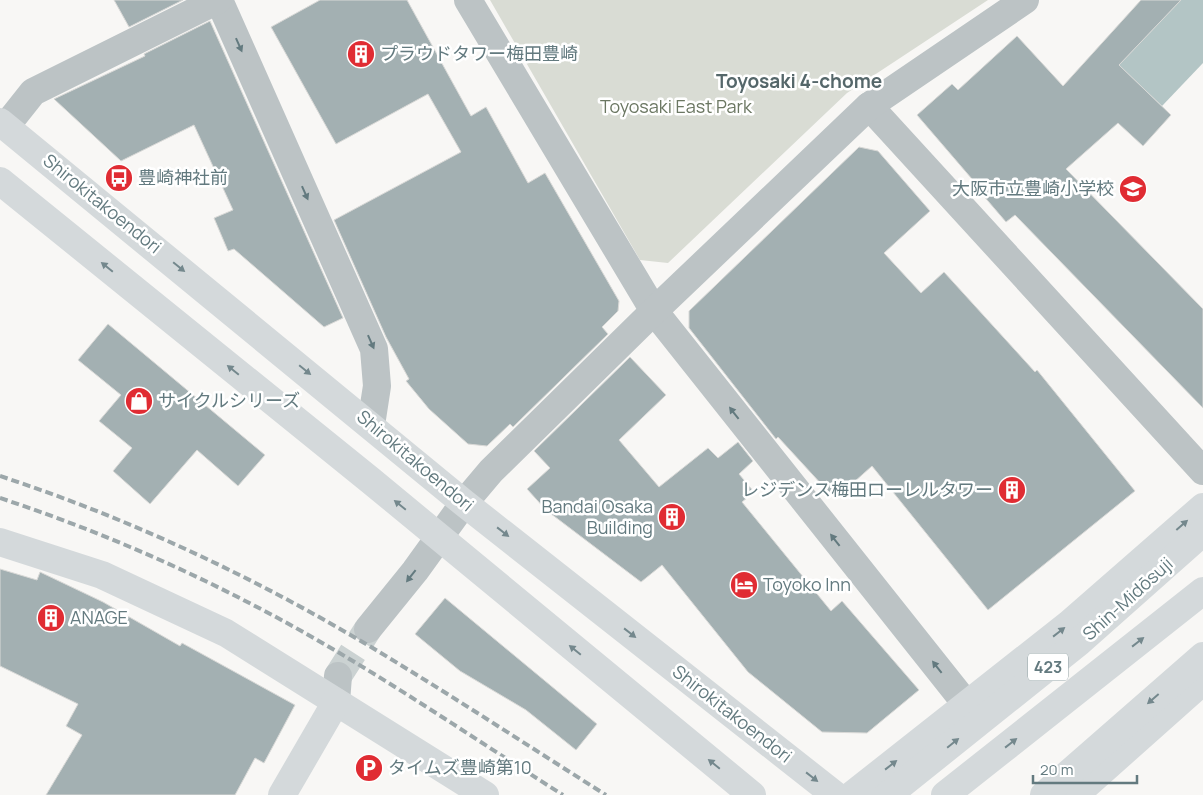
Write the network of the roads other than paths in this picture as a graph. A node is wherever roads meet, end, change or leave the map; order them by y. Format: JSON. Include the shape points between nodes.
{"nodes":[{"id":1,"x":219,"y":0,"type":"edge"},
{"id":2,"x":468,"y":0,"type":"edge"},
{"id":3,"x":1025,"y":0,"type":"edge"},
{"id":4,"x":868,"y":106,"type":"junction"},
{"id":5,"x":3,"y":124,"type":"edge"},
{"id":6,"x":0,"y":181,"type":"edge"},
{"id":7,"x":654,"y":312,"type":"junction"},
{"id":8,"x":371,"y":425,"type":"junction"},
{"id":9,"x":1203,"y":471,"type":"edge"},
{"id":10,"x":464,"y":502,"type":"junction"},
{"id":11,"x":1203,"y":507,"type":"edge"},
{"id":12,"x":1203,"y":532,"type":"edge"},
{"id":13,"x":438,"y":536,"type":"junction"},
{"id":14,"x":0,"y":542,"type":"edge"},
{"id":15,"x":1203,"y":591,"type":"edge"},
{"id":16,"x":368,"y":629,"type":"tunnel mouth"},
{"id":17,"x":1203,"y":656,"type":"edge"},
{"id":18,"x":1203,"y":681,"type":"edge"},
{"id":19,"x":337,"y":689,"type":"junction"},
{"id":20,"x":967,"y":705,"type":"junction"},
{"id":21,"x":282,"y":795,"type":"edge"},
{"id":22,"x":485,"y":795,"type":"edge"},
{"id":23,"x":752,"y":795,"type":"edge"},
{"id":24,"x":835,"y":795,"type":"edge"},
{"id":25,"x":852,"y":795,"type":"edge"},
{"id":26,"x":888,"y":795,"type":"edge"},
{"id":27,"x":945,"y":795,"type":"edge"},
{"id":28,"x":1044,"y":795,"type":"edge"},
{"id":29,"x":1075,"y":795,"type":"edge"}],
"edges":[{"from":1,"to":5,"type":"street","via":[[33,92]]},
{"from":1,"to":8,"type":"street","one_way":true,"via":[[374,349],[377,386]]},
{"from":2,"to":7,"type":"street"},
{"from":3,"to":4,"type":"street"},
{"from":4,"to":7,"type":"street"},
{"from":4,"to":9,"type":"street"},
{"from":5,"to":8,"type":"main road","name":"Shirokitakoendori","one_way":true},
{"from":13,"to":6,"type":"main road","one_way":true},
{"from":7,"to":10,"type":"street","via":[[491,471]]},
{"from":20,"to":7,"type":"street","one_way":true},
{"from":8,"to":10,"type":"main road","name":"Shirokitakoendori"},
{"from":10,"to":13,"type":"street"},
{"from":10,"to":24,"type":"main road","name":"Shirokitakoendori","one_way":true},
{"from":20,"to":11,"type":"main road","one_way":true,"via":[[1069,624]]},
{"from":26,"to":12,"type":"main road","name":"Shin-Midōsuji","number":"423","one_way":true,"via":[[1079,642]]},
{"from":13,"to":16,"type":"street","one_way":true},
{"from":23,"to":13,"type":"main road","one_way":true},
{"from":14,"to":19,"type":"main road","via":[[102,575]]},
{"from":27,"to":15,"type":"main road","one_way":true},
{"from":17,"to":28,"type":"main road","one_way":true},
{"from":18,"to":29,"type":"main road"},
{"from":19,"to":21,"type":"main road"},
{"from":19,"to":22,"type":"main road"},
{"from":25,"to":20,"type":"main road","one_way":true}]}
